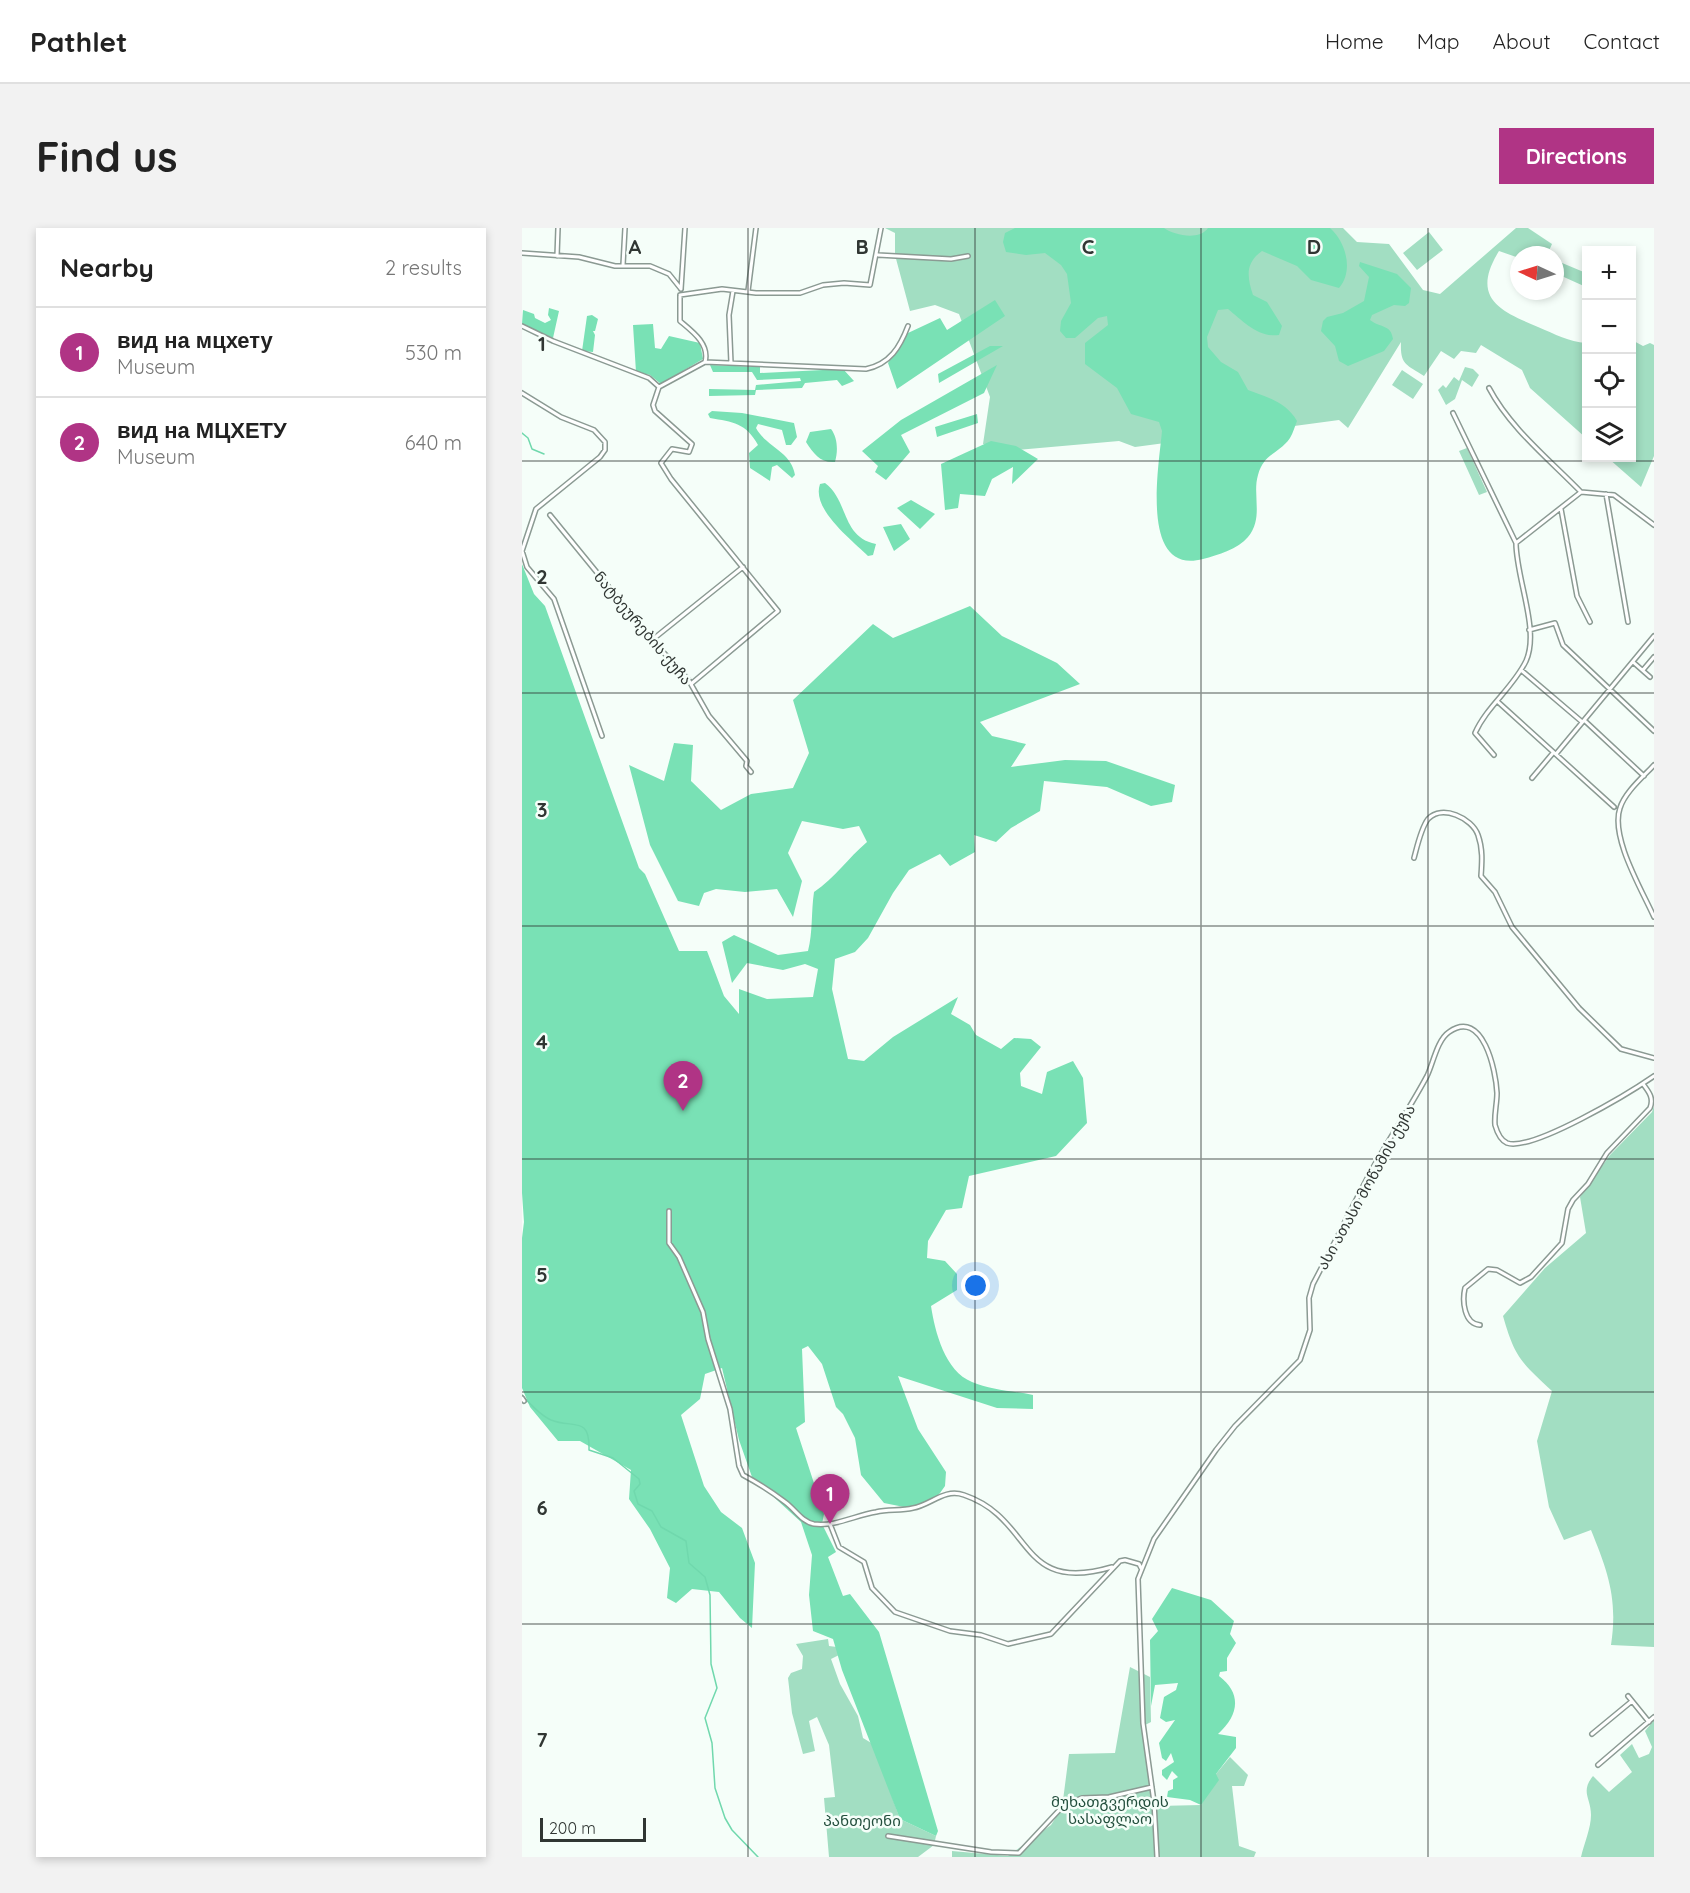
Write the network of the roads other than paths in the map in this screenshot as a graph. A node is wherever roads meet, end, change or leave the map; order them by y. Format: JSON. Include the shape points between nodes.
{"nodes":[{"id":1,"x":558,"y":228,"type":"edge"},
{"id":2,"x":625,"y":228,"type":"edge"},
{"id":3,"x":685,"y":228,"type":"edge"},
{"id":4,"x":756,"y":228,"type":"edge"},
{"id":5,"x":881,"y":228,"type":"edge"},
{"id":6,"x":522,"y":253,"type":"edge"},
{"id":7,"x":877,"y":255,"type":"junction"},
{"id":8,"x":557,"y":256,"type":"junction"},
{"id":9,"x":968,"y":256,"type":"dead end"},
{"id":10,"x":623,"y":265,"type":"junction"},
{"id":11,"x":681,"y":289,"type":"junction"},
{"id":12,"x":733,"y":290,"type":"junction"},
{"id":13,"x":748,"y":291,"type":"junction"},
{"id":14,"x":680,"y":295,"type":"junction"},
{"id":15,"x":522,"y":326,"type":"edge"},
{"id":16,"x":908,"y":326,"type":"dead end"},
{"id":17,"x":705,"y":362,"type":"junction"},
{"id":18,"x":731,"y":363,"type":"junction"},
{"id":19,"x":659,"y":387,"type":"junction"},
{"id":20,"x":1489,"y":388,"type":"dead end"},
{"id":21,"x":522,"y":393,"type":"edge"},
{"id":22,"x":1453,"y":413,"type":"dead end"},
{"id":23,"x":1581,"y":492,"type":"junction"},
{"id":24,"x":1606,"y":494,"type":"junction"},
{"id":25,"x":1561,"y":509,"type":"junction"},
{"id":26,"x":550,"y":515,"type":"dead end"},
{"id":27,"x":1654,"y":525,"type":"edge"},
{"id":28,"x":1516,"y":543,"type":"junction"},
{"id":29,"x":743,"y":567,"type":"junction"},
{"id":30,"x":1590,"y":622,"type":"dead end"},
{"id":31,"x":1628,"y":622,"type":"dead end"},
{"id":32,"x":1529,"y":630,"type":"junction"},
{"id":33,"x":1654,"y":636,"type":"edge"},
{"id":34,"x":652,"y":640,"type":"junction"},
{"id":35,"x":1654,"y":657,"type":"edge"},
{"id":36,"x":1633,"y":662,"type":"junction"},
{"id":37,"x":1521,"y":670,"type":"junction"},
{"id":38,"x":1643,"y":670,"type":"junction"},
{"id":39,"x":1650,"y":677,"type":"dead end"},
{"id":40,"x":692,"y":684,"type":"junction"},
{"id":41,"x":1609,"y":690,"type":"junction"},
{"id":42,"x":1497,"y":701,"type":"junction"},
{"id":43,"x":1583,"y":721,"type":"junction"},
{"id":44,"x":1654,"y":731,"type":"edge"},
{"id":45,"x":603,"y":736,"type":"dead end"},
{"id":46,"x":1494,"y":754,"type":"dead end"},
{"id":47,"x":1554,"y":754,"type":"junction"},
{"id":48,"x":1654,"y":765,"type":"edge"},
{"id":49,"x":751,"y":772,"type":"dead end"},
{"id":50,"x":1644,"y":776,"type":"junction"},
{"id":51,"x":1532,"y":778,"type":"dead end"},
{"id":52,"x":1614,"y":807,"type":"dead end"},
{"id":53,"x":1414,"y":858,"type":"dead end"},
{"id":54,"x":1654,"y":917,"type":"edge"},
{"id":55,"x":1654,"y":1058,"type":"edge"},
{"id":56,"x":1654,"y":1076,"type":"edge"},
{"id":57,"x":1642,"y":1084,"type":"junction"},
{"id":58,"x":669,"y":1211,"type":"dead end"},
{"id":59,"x":1480,"y":1325,"type":"dead end"},
{"id":60,"x":830,"y":1524,"type":"junction"},
{"id":61,"x":1112,"y":1568,"type":"junction"},
{"id":62,"x":1141,"y":1570,"type":"junction"},
{"id":63,"x":1628,"y":1696,"type":"dead end"},
{"id":64,"x":1632,"y":1701,"type":"junction"},
{"id":65,"x":1654,"y":1717,"type":"edge"},
{"id":66,"x":1649,"y":1722,"type":"junction"},
{"id":67,"x":1593,"y":1734,"type":"dead end"},
{"id":68,"x":1598,"y":1765,"type":"dead end"},
{"id":69,"x":1152,"y":1787,"type":"junction"},
{"id":70,"x":888,"y":1836,"type":"dead end"},
{"id":71,"x":1157,"y":1857,"type":"edge"}],
"edges":[{"from":1,"to":8,"type":"street"},
{"from":2,"to":10,"type":"street"},
{"from":3,"to":11,"type":"street"},
{"from":4,"to":13,"type":"street"},
{"from":5,"to":7,"type":"street"},
{"from":6,"to":8,"type":"street"},
{"from":7,"to":9,"type":"street","via":[[951,260]]},
{"from":7,"to":13,"type":"street","via":[[870,285],[823,285],[800,293]]},
{"from":8,"to":10,"type":"street"},
{"from":10,"to":11,"type":"street","via":[[663,270]]},
{"from":11,"to":14,"type":"street"},
{"from":12,"to":13,"type":"street"},
{"from":12,"to":14,"type":"street"},
{"from":12,"to":18,"type":"street","via":[[729,315]]},
{"from":14,"to":17,"type":"street","via":[[680,321],[692,329],[702,344]]},
{"from":15,"to":19,"type":"street","via":[[649,378]]},
{"from":16,"to":18,"type":"street","via":[[899,348],[873,367]]},
{"from":17,"to":18,"type":"street"},
{"from":17,"to":19,"type":"street"},
{"from":19,"to":29,"type":"street","via":[[655,411],[692,444],[689,452],[672,449],[661,463]]},
{"from":20,"to":23,"type":"street","via":[[1517,426]]},
{"from":21,"to":45,"type":"street","via":[[561,417],[594,430],[605,442],[600,457],[536,509],[522,551],[527,567],[554,599]]},
{"from":22,"to":28,"type":"street"},
{"from":23,"to":24,"type":"street"},
{"from":23,"to":25,"type":"street"},
{"from":24,"to":27,"type":"street","via":[[1614,495]]},
{"from":24,"to":31,"type":"street"},
{"from":25,"to":28,"type":"street"},
{"from":25,"to":30,"type":"street","via":[[1577,596]]},
{"from":26,"to":34,"type":"street","name":"ნატბეურების ქუჩა"},
{"from":28,"to":32,"type":"street"},
{"from":29,"to":34,"type":"street"},
{"from":29,"to":40,"type":"street","via":[[778,611]]},
{"from":32,"to":37,"type":"street","via":[[1528,656]]},
{"from":32,"to":41,"type":"street","via":[[1556,623],[1563,645]]},
{"from":33,"to":36,"type":"street"},
{"from":34,"to":40,"type":"street","name":"ნატბეურების ქუჩა"},
{"from":35,"to":38,"type":"street"},
{"from":36,"to":38,"type":"street"},
{"from":36,"to":41,"type":"street"},
{"from":37,"to":42,"type":"street"},
{"from":37,"to":43,"type":"street"},
{"from":38,"to":39,"type":"street"},
{"from":40,"to":49,"type":"street","name":"ნატბეურების ქუჩა","via":[[709,716],[747,761]]},
{"from":41,"to":43,"type":"street"},
{"from":41,"to":44,"type":"street"},
{"from":42,"to":46,"type":"street","via":[[1475,733]]},
{"from":42,"to":47,"type":"street"},
{"from":43,"to":47,"type":"street"},
{"from":43,"to":50,"type":"street"},
{"from":47,"to":51,"type":"street"},
{"from":47,"to":52,"type":"street"},
{"from":48,"to":50,"type":"street"},
{"from":50,"to":54,"type":"street","via":[[1624,799],[1618,821],[1625,853]]},
{"from":53,"to":55,"type":"street","via":[[1428,820],[1438,812],[1470,823],[1478,833],[1483,857],[1481,876],[1495,892],[1512,927],[1614,1044]]},
{"from":56,"to":57,"type":"street","name":"ასი ათასი მოწამის ქუჩა"},
{"from":57,"to":59,"type":"street","via":[[1652,1095],[1650,1108],[1607,1153],[1573,1200],[1562,1244],[1542,1267],[1520,1283],[1488,1269],[1465,1288],[1467,1316]]},
{"from":57,"to":62,"type":"street","name":"ასი ათასი მოწამის ქუჩა","via":[[1544,1136],[1525,1144],[1510,1144],[1502,1140],[1496,1126],[1496,1086],[1483,1039],[1471,1029],[1458,1028],[1447,1033],[1313,1284],[1309,1298],[1310,1330],[1300,1360],[1216,1450],[1154,1539]]},
{"from":58,"to":60,"type":"street","via":[[669,1243],[680,1257],[703,1312],[730,1409],[743,1475],[787,1503],[807,1522]]},
{"from":60,"to":61,"type":"street","via":[[876,1512],[912,1509],[940,1496],[962,1494],[993,1509],[1011,1525],[1044,1567],[1083,1575]]},
{"from":60,"to":61,"type":"street","via":[[839,1547],[864,1562],[872,1588],[895,1612],[1002,1643],[1051,1634]]},
{"from":61,"to":62,"type":"street","via":[[1125,1560],[1139,1564]]},
{"from":62,"to":69,"type":"street","name":"ასი ათასი მოწამის ქუჩა","via":[[1137,1588],[1139,1651]]},
{"from":63,"to":64,"type":"street"},
{"from":64,"to":66,"type":"street"},
{"from":64,"to":67,"type":"street"},
{"from":65,"to":66,"type":"street"},
{"from":66,"to":68,"type":"street"},
{"from":69,"to":70,"type":"street","via":[[1064,1804],[1019,1853]]},
{"from":69,"to":71,"type":"street","name":"ასი ათასი მოწამის ქუჩა"}]}
